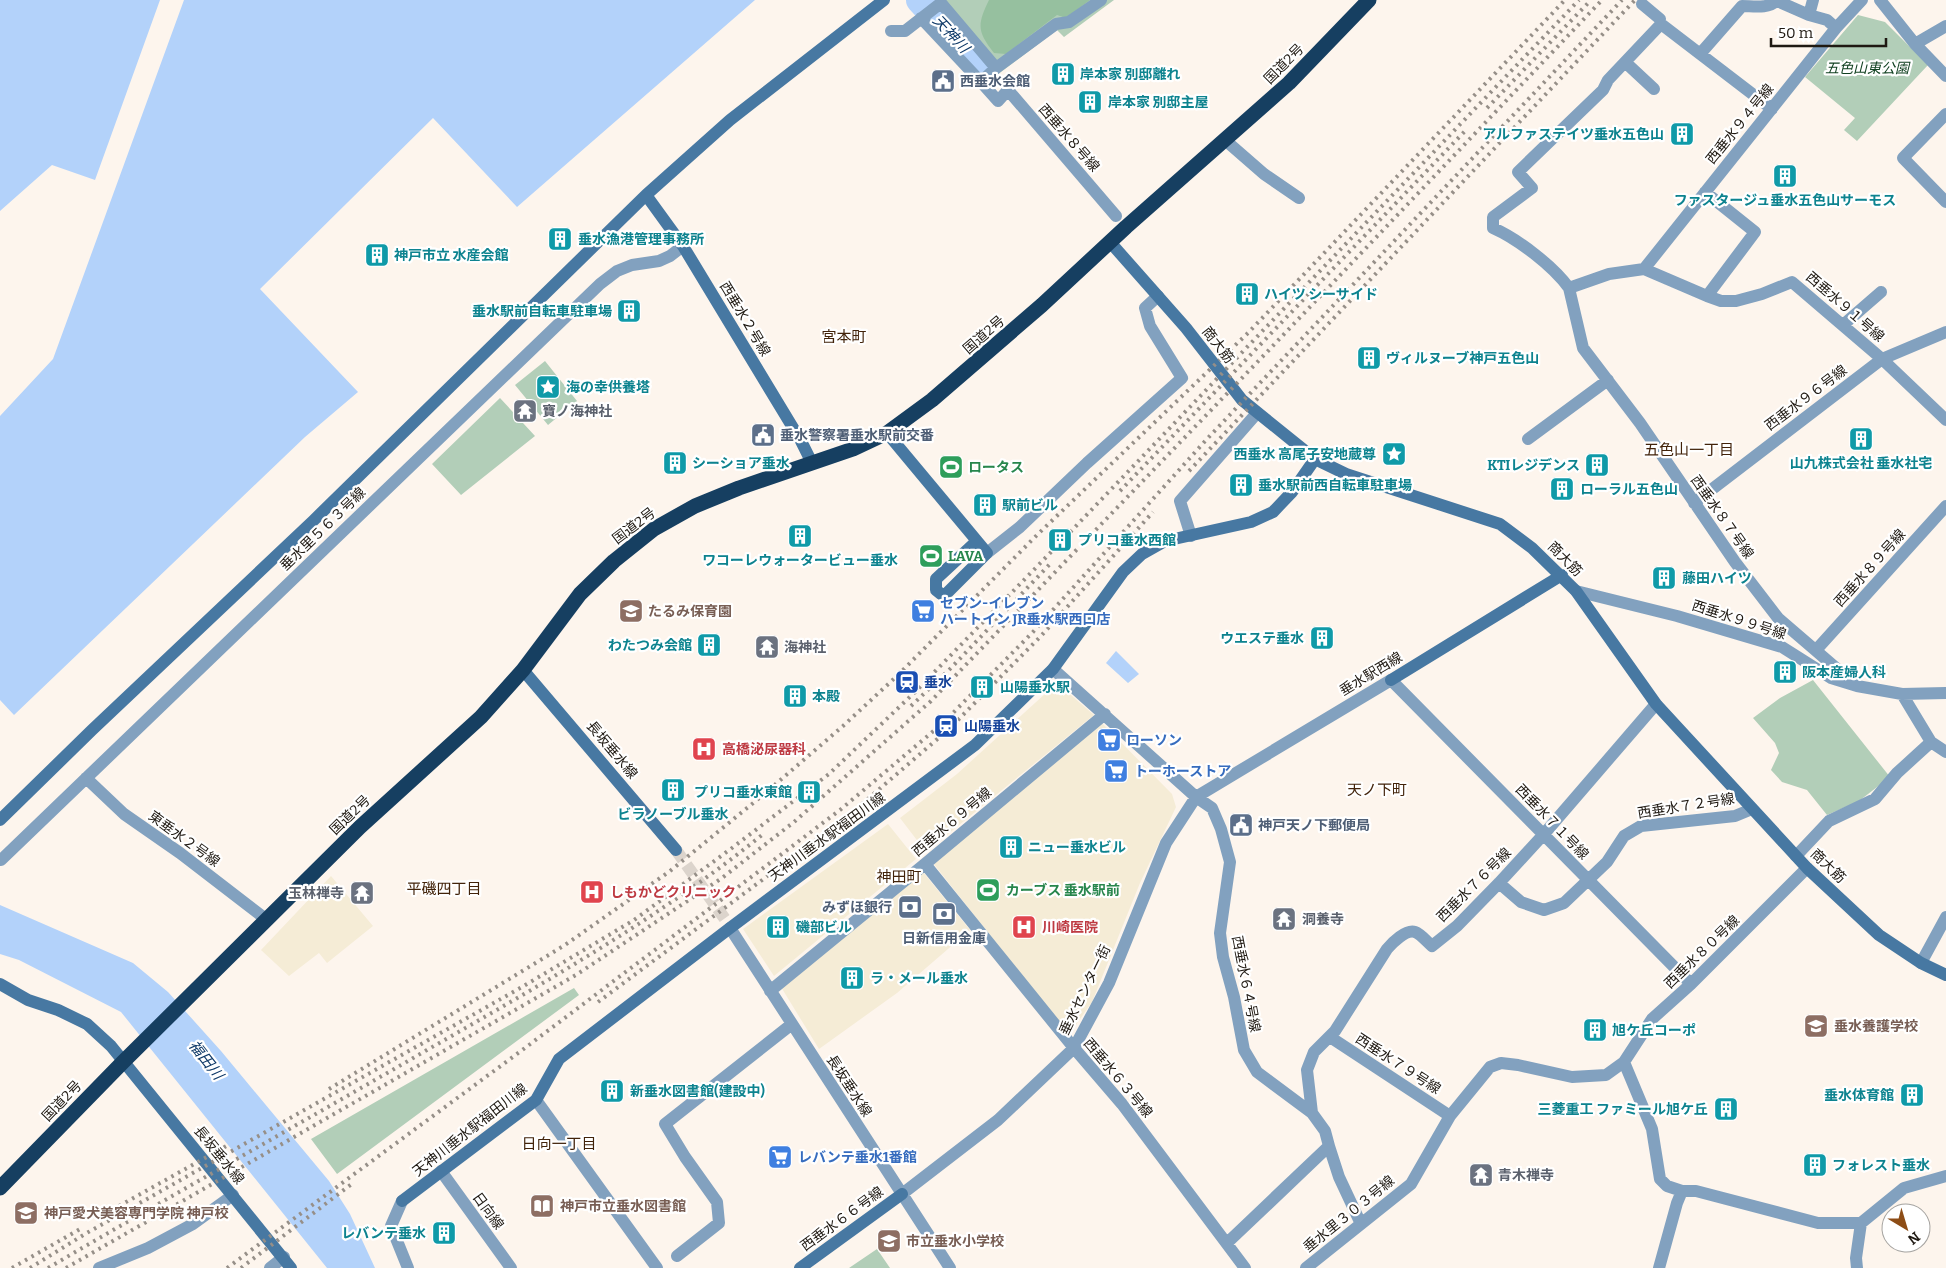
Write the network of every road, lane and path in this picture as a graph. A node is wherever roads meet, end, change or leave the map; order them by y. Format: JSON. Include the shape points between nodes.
{"nodes":[{"id":1,"x":884,"y":0,"type":"edge"},
{"id":2,"x":1101,"y":0,"type":"edge"},
{"id":3,"x":1369,"y":0,"type":"edge"},
{"id":4,"x":1775,"y":0,"type":"edge"},
{"id":5,"x":1812,"y":0,"type":"edge"},
{"id":6,"x":1862,"y":0,"type":"edge"},
{"id":7,"x":1880,"y":0,"type":"edge"},
{"id":8,"x":1642,"y":4,"type":"dead end"},
{"id":9,"x":934,"y":9,"type":"edge"},
{"id":10,"x":1809,"y":15,"type":"junction"},
{"id":11,"x":1660,"y":19,"type":"dead end"},
{"id":12,"x":1946,"y":26,"type":"edge"},
{"id":13,"x":1836,"y":28,"type":"junction"},
{"id":14,"x":891,"y":31,"type":"dead end"},
{"id":15,"x":1915,"y":44,"type":"junction"},
{"id":16,"x":1700,"y":54,"type":"junction"},
{"id":17,"x":1625,"y":62,"type":"junction"},
{"id":18,"x":996,"y":68,"type":"junction"},
{"id":19,"x":1946,"y":76,"type":"edge"},
{"id":20,"x":981,"y":82,"type":"junction"},
{"id":21,"x":1654,"y":89,"type":"dead end"},
{"id":22,"x":1772,"y":109,"type":"junction"},
{"id":23,"x":1946,"y":114,"type":"edge"},
{"id":24,"x":1225,"y":140,"type":"junction"},
{"id":25,"x":1704,"y":192,"type":"junction"},
{"id":26,"x":646,"y":195,"type":"junction"},
{"id":27,"x":1299,"y":198,"type":"dead end"},
{"id":28,"x":1946,"y":202,"type":"edge"},
{"id":29,"x":1116,"y":216,"type":"dead end"},
{"id":30,"x":1110,"y":242,"type":"junction"},
{"id":31,"x":683,"y":246,"type":"junction"},
{"id":32,"x":1644,"y":269,"type":"junction"},
{"id":33,"x":1569,"y":288,"type":"junction"},
{"id":34,"x":1881,"y":292,"type":"dead end"},
{"id":35,"x":1158,"y":296,"type":"junction"},
{"id":36,"x":1707,"y":296,"type":"junction"},
{"id":37,"x":1843,"y":325,"type":"junction"},
{"id":38,"x":1946,"y":332,"type":"edge"},
{"id":39,"x":1882,"y":359,"type":"junction"},
{"id":40,"x":1608,"y":380,"type":"junction"},
{"id":41,"x":1257,"y":413,"type":"junction"},
{"id":42,"x":1946,"y":420,"type":"edge"},
{"id":43,"x":887,"y":433,"type":"junction"},
{"id":44,"x":1528,"y":439,"type":"dead end"},
{"id":45,"x":1315,"y":459,"type":"junction"},
{"id":46,"x":812,"y":463,"type":"junction"},
{"id":47,"x":1694,"y":503,"type":"junction"},
{"id":48,"x":1946,"y":506,"type":"edge"},
{"id":49,"x":1191,"y":536,"type":"junction"},
{"id":50,"x":977,"y":541,"type":"junction"},
{"id":51,"x":987,"y":553,"type":"junction"},
{"id":52,"x":1562,"y":575,"type":"junction"},
{"id":53,"x":1576,"y":591,"type":"junction"},
{"id":54,"x":1817,"y":649,"type":"junction"},
{"id":55,"x":1053,"y":669,"type":"junction"},
{"id":56,"x":523,"y":670,"type":"junction"},
{"id":57,"x":1391,"y":680,"type":"junction"},
{"id":58,"x":1857,"y":686,"type":"junction"},
{"id":59,"x":1946,"y":693,"type":"edge"},
{"id":60,"x":1902,"y":694,"type":"junction"},
{"id":61,"x":1656,"y":704,"type":"junction"},
{"id":62,"x":1105,"y":714,"type":"junction"},
{"id":63,"x":1931,"y":742,"type":"junction"},
{"id":64,"x":1946,"y":752,"type":"edge"},
{"id":65,"x":86,"y":778,"type":"junction"},
{"id":66,"x":1196,"y":797,"type":"junction"},
{"id":67,"x":1752,"y":809,"type":"junction"},
{"id":68,"x":0,"y":820,"type":"edge"},
{"id":69,"x":1544,"y":834,"type":"junction"},
{"id":70,"x":676,"y":850,"type":"tunnel mouth"},
{"id":71,"x":1796,"y":856,"type":"junction"},
{"id":72,"x":1,"y":860,"type":"edge"},
{"id":73,"x":925,"y":864,"type":"junction"},
{"id":74,"x":1807,"y":868,"type":"junction"},
{"id":75,"x":1588,"y":881,"type":"junction"},
{"id":76,"x":1498,"y":883,"type":"junction"},
{"id":77,"x":1946,"y":917,"type":"edge"},
{"id":78,"x":267,"y":920,"type":"junction"},
{"id":79,"x":727,"y":923,"type":"junction"},
{"id":80,"x":1921,"y":964,"type":"junction"},
{"id":81,"x":1946,"y":975,"type":"edge"},
{"id":82,"x":0,"y":984,"type":"edge"},
{"id":83,"x":1691,"y":984,"type":"junction"},
{"id":84,"x":770,"y":991,"type":"junction"},
{"id":85,"x":792,"y":1024,"type":"junction"},
{"id":86,"x":1330,"y":1037,"type":"junction"},
{"id":87,"x":1074,"y":1048,"type":"junction"},
{"id":88,"x":124,"y":1062,"type":"junction"},
{"id":89,"x":1624,"y":1062,"type":"junction"},
{"id":90,"x":536,"y":1100,"type":"junction"},
{"id":91,"x":1312,"y":1113,"type":"junction"},
{"id":92,"x":1450,"y":1116,"type":"junction"},
{"id":93,"x":1328,"y":1146,"type":"junction"},
{"id":94,"x":441,"y":1172,"type":"junction"},
{"id":95,"x":1946,"y":1176,"type":"edge"},
{"id":96,"x":0,"y":1188,"type":"edge"},
{"id":97,"x":1682,"y":1191,"type":"junction"},
{"id":98,"x":902,"y":1194,"type":"junction"},
{"id":99,"x":233,"y":1195,"type":"junction"},
{"id":100,"x":1861,"y":1223,"type":"junction"},
{"id":101,"x":1361,"y":1224,"type":"junction"},
{"id":102,"x":1227,"y":1242,"type":"junction"},
{"id":103,"x":677,"y":1256,"type":"dead end"},
{"id":104,"x":287,"y":1263,"type":"edge"},
{"id":105,"x":1311,"y":1267,"type":"edge"},
{"id":106,"x":99,"y":1268,"type":"edge"},
{"id":107,"x":270,"y":1268,"type":"edge"},
{"id":108,"x":408,"y":1268,"type":"edge"},
{"id":109,"x":510,"y":1268,"type":"edge"},
{"id":110,"x":657,"y":1268,"type":"edge"},
{"id":111,"x":800,"y":1268,"type":"edge"},
{"id":112,"x":950,"y":1268,"type":"edge"},
{"id":113,"x":1245,"y":1268,"type":"edge"},
{"id":114,"x":1658,"y":1268,"type":"edge"},
{"id":115,"x":1857,"y":1268,"type":"edge"}],
"edges":[{"from":1,"to":26,"type":"street","via":[[730,120]]},
{"from":2,"to":18,"type":"street","via":[[1069,22],[1056,24]]},
{"from":3,"to":24,"type":"highway","name":"国道2号","via":[[1289,83]]},
{"from":4,"to":10,"type":"street"},
{"from":4,"to":16,"type":"street","via":[[1772,5],[1742,6]]},
{"from":5,"to":10,"type":"street"},
{"from":6,"to":13,"type":"street","name":"西垂水９４号線"},
{"from":7,"to":15,"type":"street"},
{"from":8,"to":11,"type":"street"},
{"from":9,"to":14,"type":"street","via":[[905,31]]},
{"from":9,"to":18,"type":"street"},
{"from":9,"to":20,"type":"street"},
{"from":10,"to":13,"type":"street","via":[[1827,20]]},
{"from":12,"to":15,"type":"street"},
{"from":13,"to":22,"type":"street","name":"西垂水９４号線"},
{"from":15,"to":19,"type":"street"},
{"from":16,"to":17,"type":"street","via":[[1661,24]]},
{"from":16,"to":22,"type":"street"},
{"from":17,"to":21,"type":"street"},
{"from":17,"to":33,"type":"street","via":[[1603,90],[1518,172],[1532,188],[1493,217],[1493,228],[1509,236],[1561,277]]},
{"from":18,"to":20,"type":"street"},
{"from":20,"to":29,"type":"street","name":"西垂水８号線","via":[[998,101],[1008,90]]},
{"from":22,"to":25,"type":"street","name":"西垂水９４号線"},
{"from":23,"to":28,"type":"street","via":[[1903,158]]},
{"from":24,"to":27,"type":"street","via":[[1264,174]]},
{"from":24,"to":30,"type":"highway","name":"国道2号"},
{"from":25,"to":32,"type":"street","name":"西垂水９４号線"},
{"from":25,"to":36,"type":"street","via":[[1755,232]]},
{"from":26,"to":31,"type":"street","name":"西垂水２号線"},
{"from":26,"to":68,"type":"street","via":[[313,521]]},
{"from":30,"to":35,"type":"street","name":"商大筋"},
{"from":30,"to":43,"type":"highway","name":"国道2号","via":[[964,374]]},
{"from":31,"to":46,"type":"street","name":"西垂水２号線"},
{"from":31,"to":65,"type":"street","name":"垂水里５６３号線","via":[[659,261],[617,271],[600,284]]},
{"from":32,"to":33,"type":"street","via":[[1609,274]]},
{"from":32,"to":36,"type":"street","name":"西垂水９１号線"},
{"from":33,"to":40,"type":"street","name":"西垂水８７号線","via":[[1584,348]]},
{"from":34,"to":37,"type":"street"},
{"from":35,"to":41,"type":"street","name":"商大筋","via":[[1242,400]]},
{"from":35,"to":51,"type":"street","via":[[1145,308],[1150,326],[1182,378],[1020,527]]},
{"from":36,"to":37,"type":"street","name":"西垂水９１号線","via":[[1721,301],[1736,301],[1792,282]]},
{"from":37,"to":39,"type":"street","name":"西垂水９１号線"},
{"from":38,"to":39,"type":"street","name":"西垂水９６号線"},
{"from":39,"to":42,"type":"street","name":"西垂水９１号線"},
{"from":39,"to":47,"type":"street","name":"西垂水９６号線"},
{"from":40,"to":44,"type":"street"},
{"from":40,"to":47,"type":"street","name":"西垂水８７号線"},
{"from":41,"to":45,"type":"street","name":"商大筋"},
{"from":41,"to":49,"type":"street","via":[[1180,501]]},
{"from":43,"to":46,"type":"highway","name":"国道2号"},
{"from":43,"to":50,"type":"street"},
{"from":45,"to":49,"type":"street","name":"天神川垂水駅福田川線","via":[[1273,512],[1251,522]]},
{"from":45,"to":52,"type":"street","name":"商大筋","via":[[1346,474],[1500,524]]},
{"from":46,"to":56,"type":"highway","name":"国道2号","via":[[695,506],[654,529],[580,594]]},
{"from":47,"to":54,"type":"street","name":"西垂水８７号線","via":[[1778,618]]},
{"from":48,"to":54,"type":"street","name":"西垂水８９号線"},
{"from":49,"to":55,"type":"street","name":"天神川垂水駅福田川線","via":[[1165,541],[1142,554],[1123,572]]},
{"from":50,"to":51,"type":"street"},
{"from":50,"to":51,"type":"street","via":[[936,579],[936,590],[946,594]]},
{"from":52,"to":53,"type":"street","name":"商大筋"},
{"from":52,"to":57,"type":"street","name":"垂水駅西線"},
{"from":53,"to":58,"type":"street","name":"西垂水９９号線","via":[[1782,647],[1831,678]]},
{"from":53,"to":61,"type":"street","name":"商大筋"},
{"from":54,"to":58,"type":"street","name":"西垂水８７号線"},
{"from":55,"to":62,"type":"street","name":"西垂水６４号線"},
{"from":55,"to":79,"type":"street","name":"天神川垂水駅福田川線","via":[[976,745]]},
{"from":56,"to":70,"type":"street","name":"長坂垂水線"},
{"from":56,"to":78,"type":"highway","name":"国道2号","via":[[481,717],[360,827]]},
{"from":57,"to":66,"type":"street","name":"垂水駅西線"},
{"from":57,"to":69,"type":"street","name":"西垂水７１号線"},
{"from":58,"to":60,"type":"street","name":"西垂水９９号線"},
{"from":59,"to":60,"type":"street","name":"西垂水９９号線"},
{"from":60,"to":63,"type":"street"},
{"from":61,"to":67,"type":"street","name":"商大筋"},
{"from":61,"to":69,"type":"street","name":"西垂水７６号線"},
{"from":62,"to":66,"type":"street","name":"西垂水６４号線"},
{"from":62,"to":73,"type":"street","name":"西垂水６９号線"},
{"from":63,"to":64,"type":"street"},
{"from":63,"to":71,"type":"street","via":[[1874,799],[1829,821]]},
{"from":65,"to":72,"type":"street","name":"垂水里５６３号線"},
{"from":65,"to":78,"type":"street","name":"東垂水２号線","via":[[124,814]]},
{"from":66,"to":87,"type":"street","name":"垂水センター街","via":[[1166,843],[1108,983]]},
{"from":66,"to":91,"type":"street","name":"西垂水６４号線","via":[[1212,808],[1230,862],[1220,933],[1244,1050],[1257,1072]]},
{"from":67,"to":71,"type":"street","name":"商大筋"},
{"from":67,"to":75,"type":"street","name":"西垂水７２号線","via":[[1735,816],[1641,826],[1624,836],[1607,862]]},
{"from":69,"to":75,"type":"street","name":"西垂水７１号線"},
{"from":69,"to":76,"type":"street","name":"西垂水７６号線"},
{"from":71,"to":74,"type":"street","name":"商大筋"},
{"from":73,"to":84,"type":"street","name":"西垂水６９号線"},
{"from":73,"to":87,"type":"street","name":"西垂水６３号線"},
{"from":74,"to":80,"type":"street","name":"商大筋","via":[[1879,936]]},
{"from":74,"to":83,"type":"street","name":"西垂水８０号線"},
{"from":75,"to":76,"type":"street","name":"西垂水７２号線","via":[[1564,903],[1544,910],[1521,902]]},
{"from":75,"to":83,"type":"street","name":"西垂水７１号線"},
{"from":76,"to":86,"type":"street","name":"西垂水７６号線","via":[[1457,926],[1432,946],[1415,932],[1394,941]]},
{"from":77,"to":80,"type":"street"},
{"from":78,"to":88,"type":"highway","name":"国道2号"},
{"from":79,"to":84,"type":"street","name":"長坂垂水線"},
{"from":79,"to":90,"type":"street","name":"天神川垂水駅福田川線","via":[[559,1059]]},
{"from":80,"to":81,"type":"street","name":"商大筋"},
{"from":82,"to":88,"type":"street","name":"長坂垂水線","via":[[28,1000],[87,1024]]},
{"from":83,"to":89,"type":"street","name":"西垂水８０号線","via":[[1652,1019]]},
{"from":84,"to":85,"type":"street","name":"長坂垂水線"},
{"from":85,"to":98,"type":"street","name":"長坂垂水線"},
{"from":85,"to":103,"type":"street","via":[[665,1124],[717,1202],[719,1223]]},
{"from":86,"to":91,"type":"street","name":"西垂水７６号線","via":[[1314,1052],[1307,1070]]},
{"from":86,"to":92,"type":"street","name":"西垂水７９号線"},
{"from":87,"to":98,"type":"street","name":"垂水センター街","via":[[998,1120]]},
{"from":87,"to":102,"type":"street","name":"西垂水６３号線","via":[[1122,1104]]},
{"from":88,"to":96,"type":"highway","name":"国道2号"},
{"from":88,"to":99,"type":"street","name":"長坂垂水線"},
{"from":89,"to":92,"type":"street","via":[[1606,1075],[1572,1077],[1501,1063],[1490,1068]]},
{"from":89,"to":97,"type":"street","via":[[1652,1129],[1660,1179],[1667,1186]]},
{"from":90,"to":94,"type":"street","name":"天神川垂水駅福田川線"},
{"from":90,"to":110,"type":"street"},
{"from":91,"to":93,"type":"street","name":"西垂水６４号線","via":[[1325,1131]]},
{"from":92,"to":101,"type":"street","name":"垂水里３０３号線","via":[[1411,1184]]},
{"from":93,"to":101,"type":"street","name":"西垂水６４号線"},
{"from":93,"to":102,"type":"street"},
{"from":94,"to":108,"type":"street","name":"天神川垂水駅福田川線","via":[[402,1201],[391,1226]]},
{"from":94,"to":109,"type":"street","name":"日向線"},
{"from":95,"to":100,"type":"street","via":[[1904,1188]]},
{"from":97,"to":100,"type":"street","via":[[1696,1191],[1818,1223]]},
{"from":97,"to":114,"type":"street"},
{"from":98,"to":111,"type":"street","name":"西垂水６６号線"},
{"from":98,"to":112,"type":"street","name":"長坂垂水線"},
{"from":99,"to":104,"type":"street","name":"長坂垂水線"},
{"from":99,"to":106,"type":"street","via":[[193,1224],[148,1248]]},
{"from":100,"to":115,"type":"street"},
{"from":101,"to":105,"type":"street","name":"垂水里３０３号線"},
{"from":102,"to":113,"type":"street","name":"西垂水６３号線"},
{"from":104,"to":107,"type":"street"}]}
